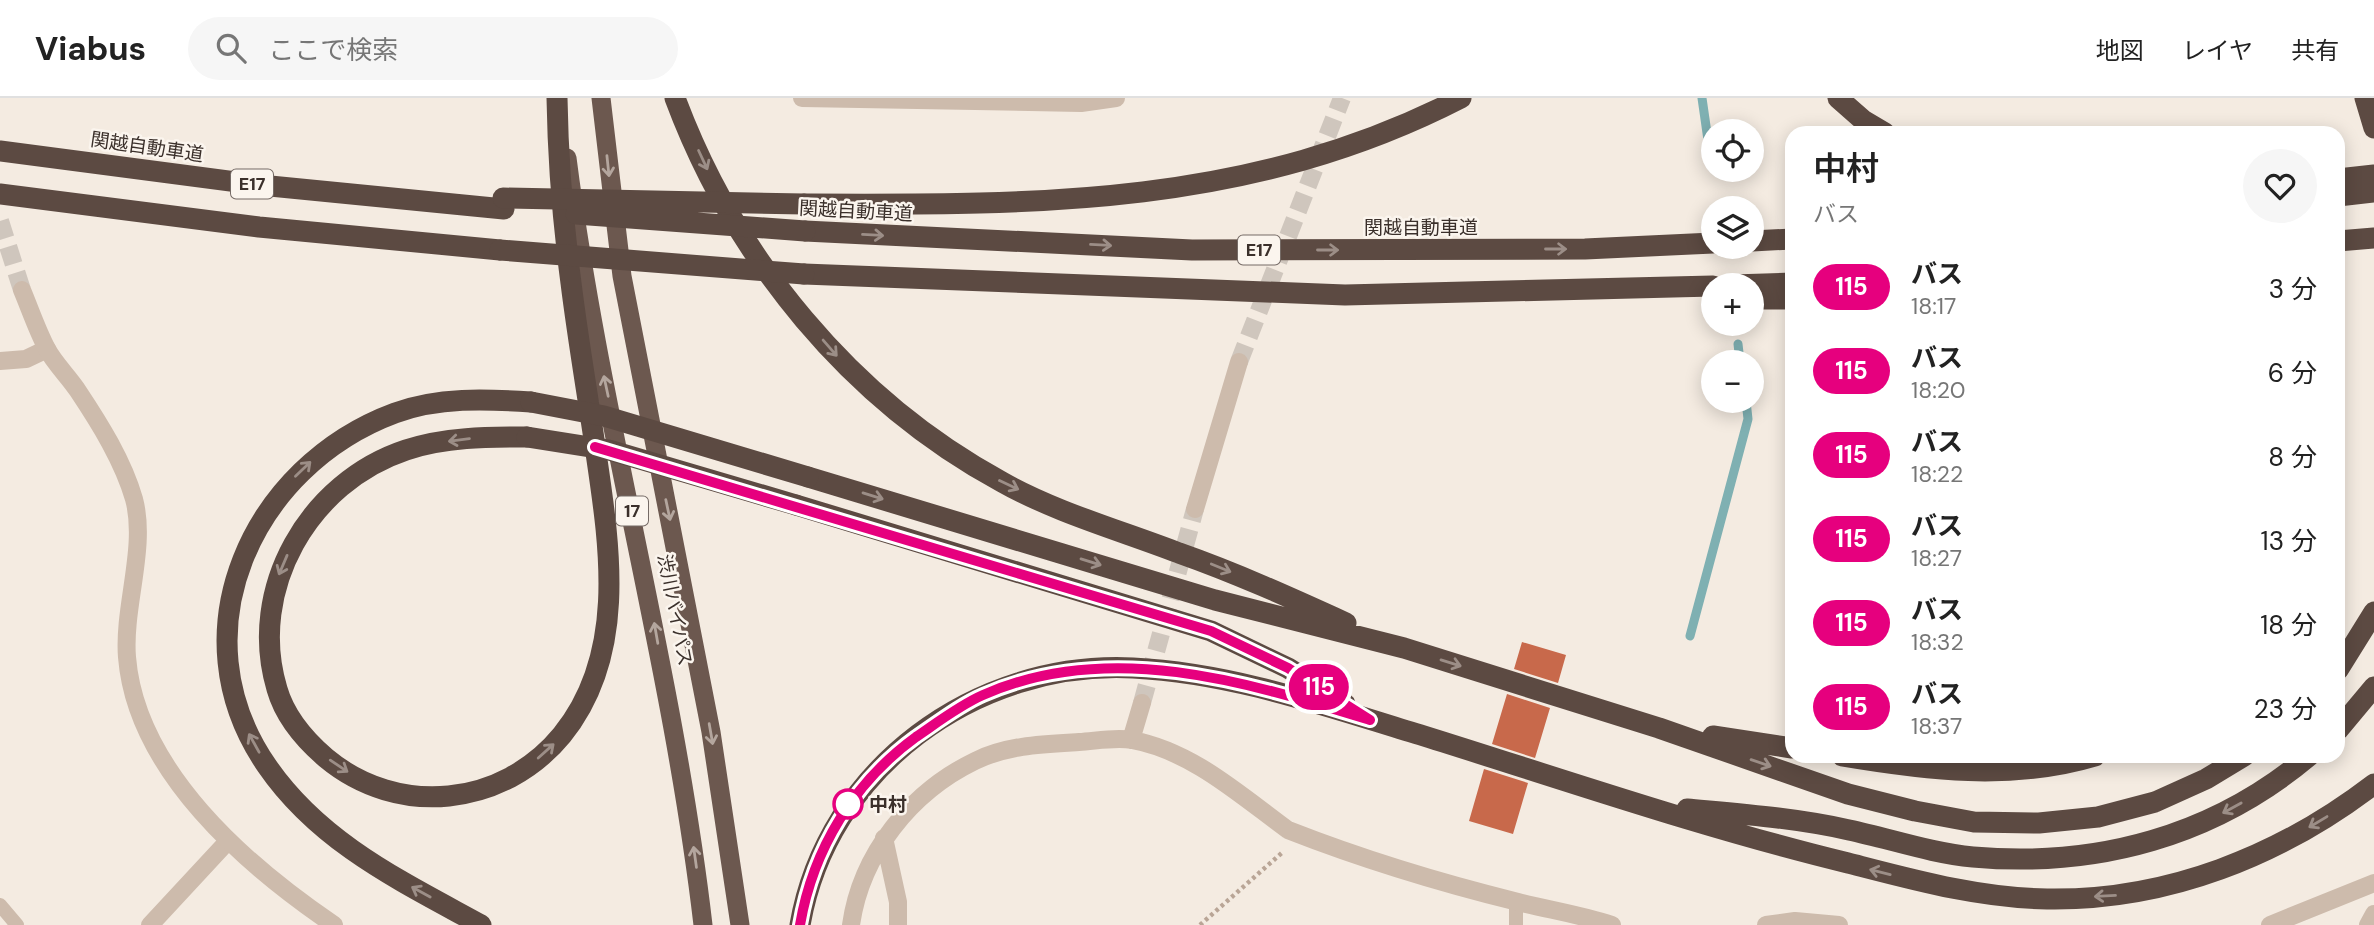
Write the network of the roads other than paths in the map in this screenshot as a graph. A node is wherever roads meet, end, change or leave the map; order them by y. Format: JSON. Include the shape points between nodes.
{"nodes":[{"id":1,"x":559,"y":98,"type":"edge"},
{"id":2,"x":601,"y":98,"type":"edge"},
{"id":3,"x":675,"y":98,"type":"edge"},
{"id":4,"x":802,"y":98,"type":"edge"},
{"id":5,"x":1116,"y":98,"type":"edge"},
{"id":6,"x":1461,"y":98,"type":"edge"},
{"id":7,"x":1838,"y":98,"type":"edge"},
{"id":8,"x":2365,"y":98,"type":"edge"},
{"id":9,"x":1080,"y":100,"type":"edge"},
{"id":10,"x":1873,"y":126,"type":"edge"},
{"id":11,"x":2374,"y":128,"type":"edge"},
{"id":12,"x":0,"y":151,"type":"edge"},
{"id":13,"x":2374,"y":175,"type":"edge"},
{"id":14,"x":2345,"y":178,"type":"edge"},
{"id":15,"x":2374,"y":192,"type":"edge"},
{"id":16,"x":0,"y":194,"type":"edge"},
{"id":17,"x":2345,"y":196,"type":"edge"},
{"id":18,"x":504,"y":203,"type":"junction"},
{"id":19,"x":2374,"y":237,"type":"edge"},
{"id":20,"x":1785,"y":239,"type":"edge"},
{"id":21,"x":1764,"y":240,"type":"edge"},
{"id":22,"x":2345,"y":240,"type":"edge"},
{"id":23,"x":1701,"y":243,"type":"edge"},
{"id":24,"x":1785,"y":283,"type":"edge"},
{"id":25,"x":1764,"y":284,"type":"edge"},
{"id":26,"x":1701,"y":286,"type":"edge"},
{"id":27,"x":22,"y":290,"type":"tunnel mouth"},
{"id":28,"x":1345,"y":295,"type":"junction"},
{"id":29,"x":1701,"y":299,"type":"edge"},
{"id":30,"x":1764,"y":299,"type":"edge"},
{"id":31,"x":1785,"y":299,"type":"edge"},
{"id":32,"x":47,"y":349,"type":"junction"},
{"id":33,"x":0,"y":361,"type":"edge"},
{"id":34,"x":1239,"y":362,"type":"tunnel mouth"},
{"id":35,"x":1195,"y":509,"type":"tunnel mouth"},
{"id":36,"x":2374,"y":612,"type":"edge"},
{"id":37,"x":1404,"y":648,"type":"junction"},
{"id":38,"x":2345,"y":659,"type":"edge"},
{"id":39,"x":2374,"y":687,"type":"edge"},
{"id":40,"x":1142,"y":703,"type":"tunnel mouth"},
{"id":41,"x":1370,"y":720,"type":"junction"},
{"id":42,"x":2345,"y":722,"type":"edge"},
{"id":43,"x":1659,"y":728,"type":"junction"},
{"id":44,"x":1131,"y":740,"type":"junction"},
{"id":45,"x":1785,"y":747,"type":"edge"},
{"id":46,"x":1895,"y":763,"type":"edge"},
{"id":47,"x":2073,"y":763,"type":"edge"},
{"id":48,"x":2232,"y":763,"type":"edge"},
{"id":49,"x":2299,"y":763,"type":"edge"},
{"id":50,"x":2374,"y":784,"type":"edge"},
{"id":51,"x":1636,"y":804,"type":"junction"},
{"id":52,"x":884,"y":838,"type":"junction"},
{"id":53,"x":228,"y":841,"type":"junction"},
{"id":54,"x":2374,"y":883,"type":"edge"},
{"id":55,"x":1516,"y":902,"type":"junction"},
{"id":56,"x":0,"y":905,"type":"edge"},
{"id":57,"x":2374,"y":914,"type":"edge"},
{"id":58,"x":17,"y":925,"type":"edge"},
{"id":59,"x":150,"y":925,"type":"edge"},
{"id":60,"x":334,"y":925,"type":"edge"},
{"id":61,"x":481,"y":925,"type":"edge"},
{"id":62,"x":703,"y":925,"type":"edge"},
{"id":63,"x":740,"y":925,"type":"edge"},
{"id":64,"x":800,"y":925,"type":"edge"},
{"id":65,"x":851,"y":925,"type":"edge"},
{"id":66,"x":898,"y":925,"type":"edge"},
{"id":67,"x":1516,"y":925,"type":"edge"},
{"id":68,"x":1612,"y":925,"type":"edge"},
{"id":69,"x":1766,"y":925,"type":"edge"},
{"id":70,"x":1839,"y":925,"type":"edge"},
{"id":71,"x":2270,"y":925,"type":"edge"},
{"id":72,"x":2368,"y":925,"type":"edge"}],
"edges":[{"from":41,"to":1,"type":"highway","one_way":true,"bridge":true,"via":[[1288,668],[1211,631],[609,450],[527,438],[482,437],[405,450],[369,467],[338,488],[312,514],[279,574],[271,612],[271,655],[282,701],[307,741],[339,768],[376,787],[410,797],[441,799],[481,791],[520,772],[551,747],[576,718],[594,681],[610,600],[609,544],[571,283],[558,152]]},
{"from":62,"to":1,"type":"highway","name":"渋川バイパス","number":"17","one_way":true,"via":[[671,715],[585,274]]},
{"from":2,"to":63,"type":"highway","name":"渋川バイパス","number":"17","one_way":true,"via":[[622,276],[709,719]]},
{"from":3,"to":37,"type":"highway","one_way":true,"via":[[746,241],[786,298],[836,355],[936,443],[1004,484],[1223,569]]},
{"from":4,"to":9,"type":"street"},
{"from":5,"to":9,"type":"street"},
{"from":6,"to":18,"type":"highway","bridge":true,"via":[[1408,125],[1333,153],[1255,175],[1165,191],[1043,202]]},
{"from":7,"to":10,"type":"highway"},
{"from":8,"to":11,"type":"highway"},
{"from":12,"to":18,"type":"highway","name":"関越自動車道","number":"E17","via":[[260,185]]},
{"from":13,"to":14,"type":"highway"},
{"from":15,"to":17,"type":"highway"},
{"from":16,"to":28,"type":"highway","number":"E17","bridge":true,"via":[[258,227],[804,274]]},
{"from":18,"to":23,"type":"highway","name":"関越自動車道","number":"E17","one_way":true,"bridge":true,"via":[[805,232],[1192,250]]},
{"from":19,"to":22,"type":"highway"},
{"from":20,"to":21,"type":"highway"},
{"from":24,"to":25,"type":"highway"},
{"from":26,"to":28,"type":"highway","number":"E17"},
{"from":27,"to":32,"type":"street"},
{"from":28,"to":29,"type":"highway","via":[[1479,301]]},
{"from":30,"to":31,"type":"highway"},
{"from":32,"to":33,"type":"street","via":[[26,359]]},
{"from":32,"to":53,"type":"street","via":[[78,390],[119,460],[135,502],[127,659],[141,723],[169,769]]},
{"from":34,"to":35,"type":"street"},
{"from":36,"to":38,"type":"highway"},
{"from":37,"to":43,"type":"highway","one_way":true},
{"from":61,"to":37,"type":"highway","one_way":true,"bridge":true,"via":[[376,868],[335,840],[300,807],[266,765],[243,724],[229,672],[227,623],[236,576],[255,530],[282,490],[315,458],[353,432],[396,412],[461,400],[531,402],[604,416],[1215,600]]},
{"from":39,"to":42,"type":"highway"},
{"from":40,"to":44,"type":"street"},
{"from":41,"to":51,"type":"highway"},
{"from":41,"to":64,"type":"highway","via":[[1240,681],[1130,668],[1076,670],[1028,679],[982,695],[902,748],[865,781],[838,818],[817,865]]},
{"from":43,"to":45,"type":"highway"},
{"from":43,"to":48,"type":"highway","one_way":true,"via":[[1848,794],[1974,821],[2039,823],[2098,817],[2155,802]]},
{"from":44,"to":52,"type":"street","via":[[1028,745],[976,760],[939,783],[905,812]]},
{"from":44,"to":55,"type":"street","via":[[1171,752],[1209,771],[1288,830],[1354,855]]},
{"from":46,"to":47,"type":"highway","via":[[2003,771]]},
{"from":49,"to":51,"type":"highway","one_way":true,"via":[[2258,793],[2161,840],[2103,853],[2036,859],[1973,857],[1789,819]]},
{"from":50,"to":51,"type":"highway","one_way":true,"via":[[2294,837],[2236,865],[2175,885],[2115,896],[2048,899],[1979,894],[1907,878]]},
{"from":52,"to":65,"type":"street","via":[[862,884]]},
{"from":52,"to":66,"type":"street"},
{"from":53,"to":59,"type":"street"},
{"from":53,"to":60,"type":"street","via":[[278,887]]},
{"from":54,"to":71,"type":"street"},
{"from":55,"to":67,"type":"lane"},
{"from":55,"to":68,"type":"street"},
{"from":56,"to":58,"type":"lane"},
{"from":57,"to":72,"type":"street"},
{"from":69,"to":70,"type":"street","via":[[1795,921]]}]}
